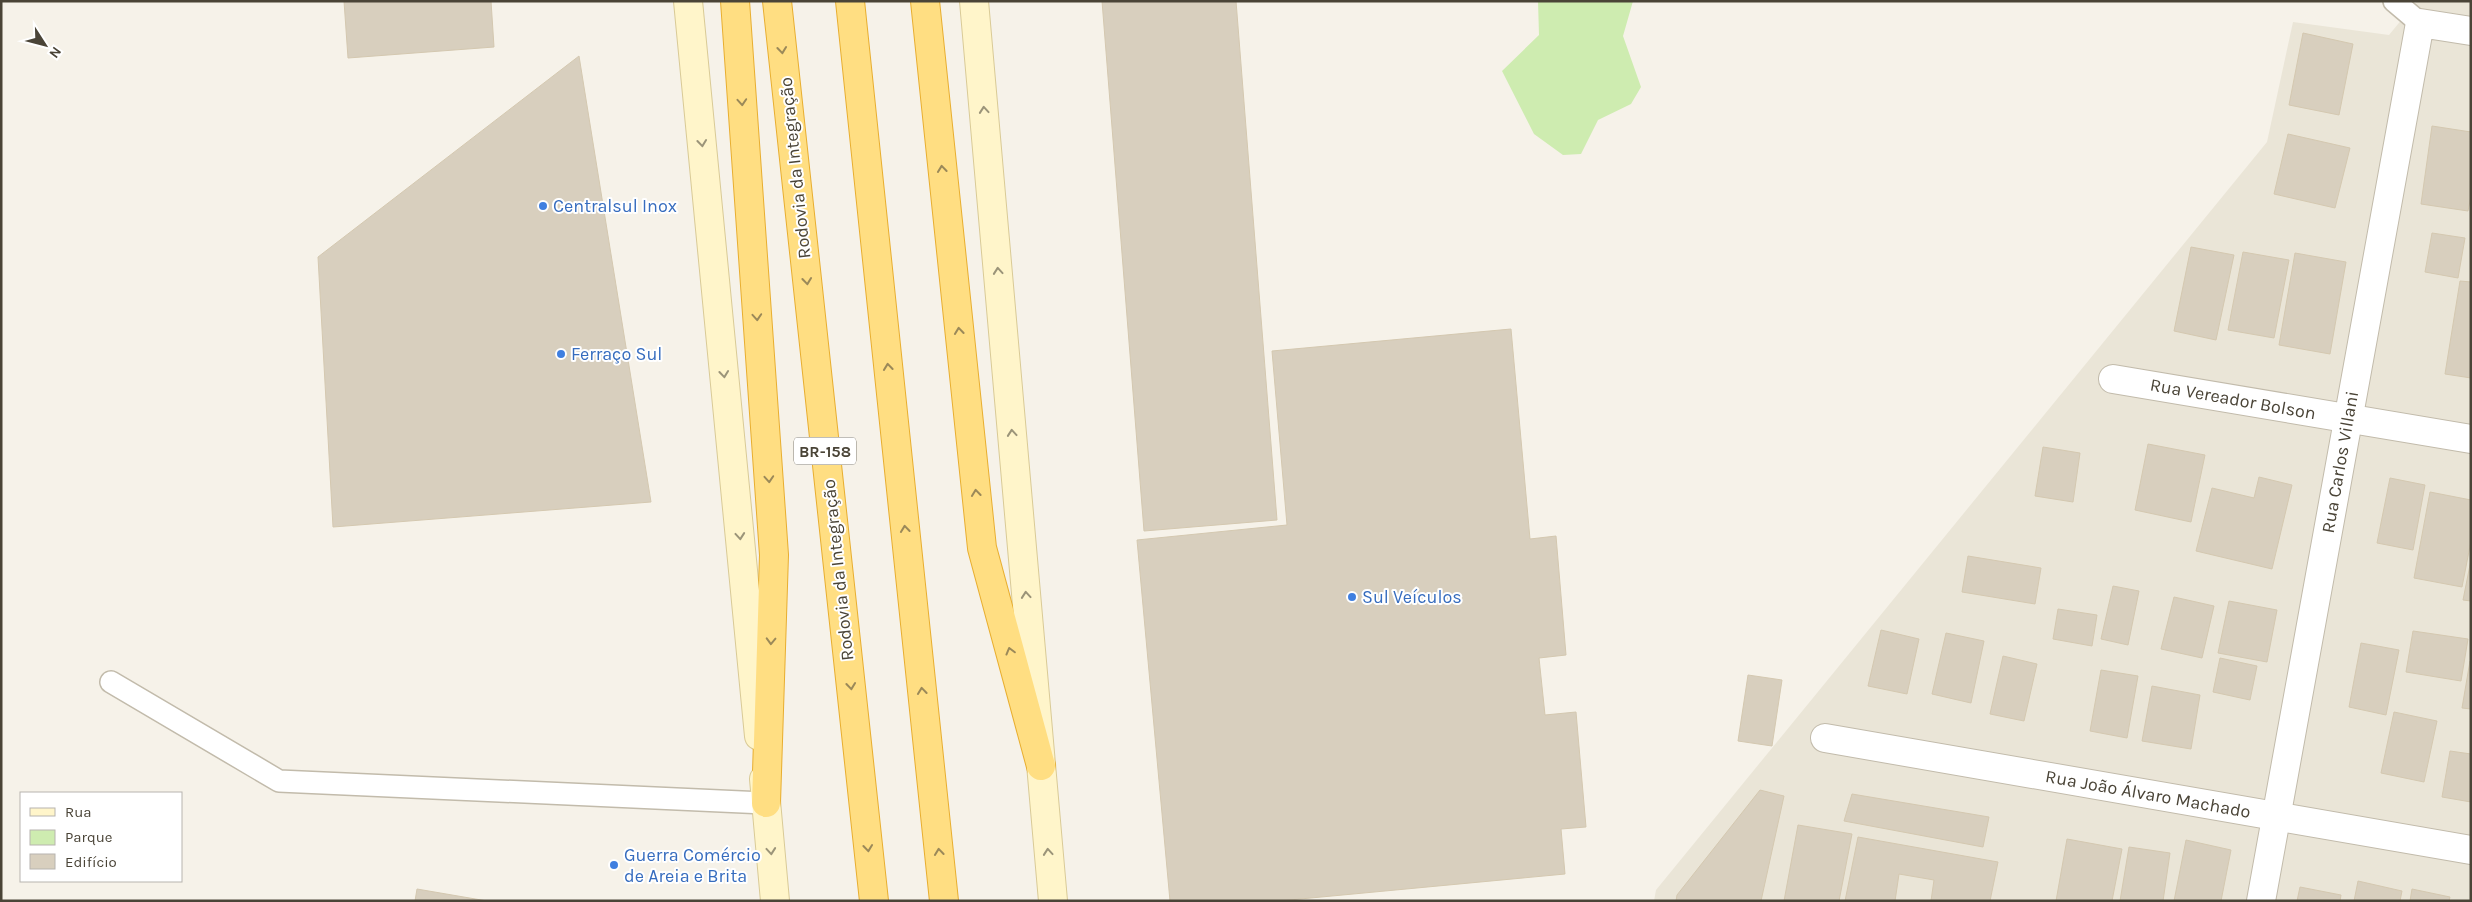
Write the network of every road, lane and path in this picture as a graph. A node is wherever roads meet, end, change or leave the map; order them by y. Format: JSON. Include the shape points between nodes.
{"nodes":[{"id":1,"x":688,"y":1,"type":"edge"},
{"id":2,"x":735,"y":1,"type":"edge"},
{"id":3,"x":777,"y":1,"type":"edge"},
{"id":4,"x":850,"y":1,"type":"edge"},
{"id":5,"x":925,"y":1,"type":"edge"},
{"id":6,"x":974,"y":1,"type":"edge"},
{"id":7,"x":2394,"y":1,"type":"edge"},
{"id":8,"x":2420,"y":22,"type":"junction"},
{"id":9,"x":2471,"y":31,"type":"edge"},
{"id":10,"x":2113,"y":379,"type":"dead end"},
{"id":11,"x":2348,"y":418,"type":"junction"},
{"id":12,"x":2471,"y":439,"type":"edge"},
{"id":13,"x":112,"y":682,"type":"dead end"},
{"id":14,"x":1825,"y":738,"type":"dead end"},
{"id":15,"x":1041,"y":766,"type":"junction"},
{"id":16,"x":766,"y":803,"type":"junction"},
{"id":17,"x":2276,"y":816,"type":"junction"},
{"id":18,"x":2471,"y":850,"type":"edge"},
{"id":19,"x":775,"y":901,"type":"edge"},
{"id":20,"x":874,"y":901,"type":"edge"},
{"id":21,"x":944,"y":901,"type":"edge"},
{"id":22,"x":1053,"y":901,"type":"edge"},
{"id":23,"x":2261,"y":901,"type":"edge"}],
"edges":[{"from":1,"to":16,"type":"main road","number":"BR-158","one_way":true},
{"from":2,"to":16,"type":"highway","number":"BR-158","one_way":true,"via":[[774,555]]},
{"from":3,"to":20,"type":"highway","name":"Rodovia da Integração","number":"BR-158","one_way":true},
{"from":21,"to":4,"type":"highway","one_way":true},
{"from":15,"to":5,"type":"highway","one_way":true,"via":[[982,548]]},
{"from":15,"to":6,"type":"main road","one_way":true},
{"from":7,"to":8,"type":"lane"},
{"from":8,"to":9,"type":"street"},
{"from":8,"to":11,"type":"street","name":"Rua Carlos Villani"},
{"from":10,"to":11,"type":"street","name":"Rua Vereador Bolson"},
{"from":11,"to":12,"type":"street","name":"Rua Vereador Bolson"},
{"from":11,"to":17,"type":"street","name":"Rua Carlos Villani"},
{"from":13,"to":16,"type":"lane","via":[[279,781]]},
{"from":14,"to":17,"type":"street","name":"Rua João Álvaro Machado"},
{"from":22,"to":15,"type":"main road","one_way":true},
{"from":16,"to":19,"type":"main road","number":"BR-158","one_way":true},
{"from":17,"to":18,"type":"street","name":"Rua João Álvaro Machado"},
{"from":17,"to":23,"type":"street","name":"Rua Carlos Villani"}]}
